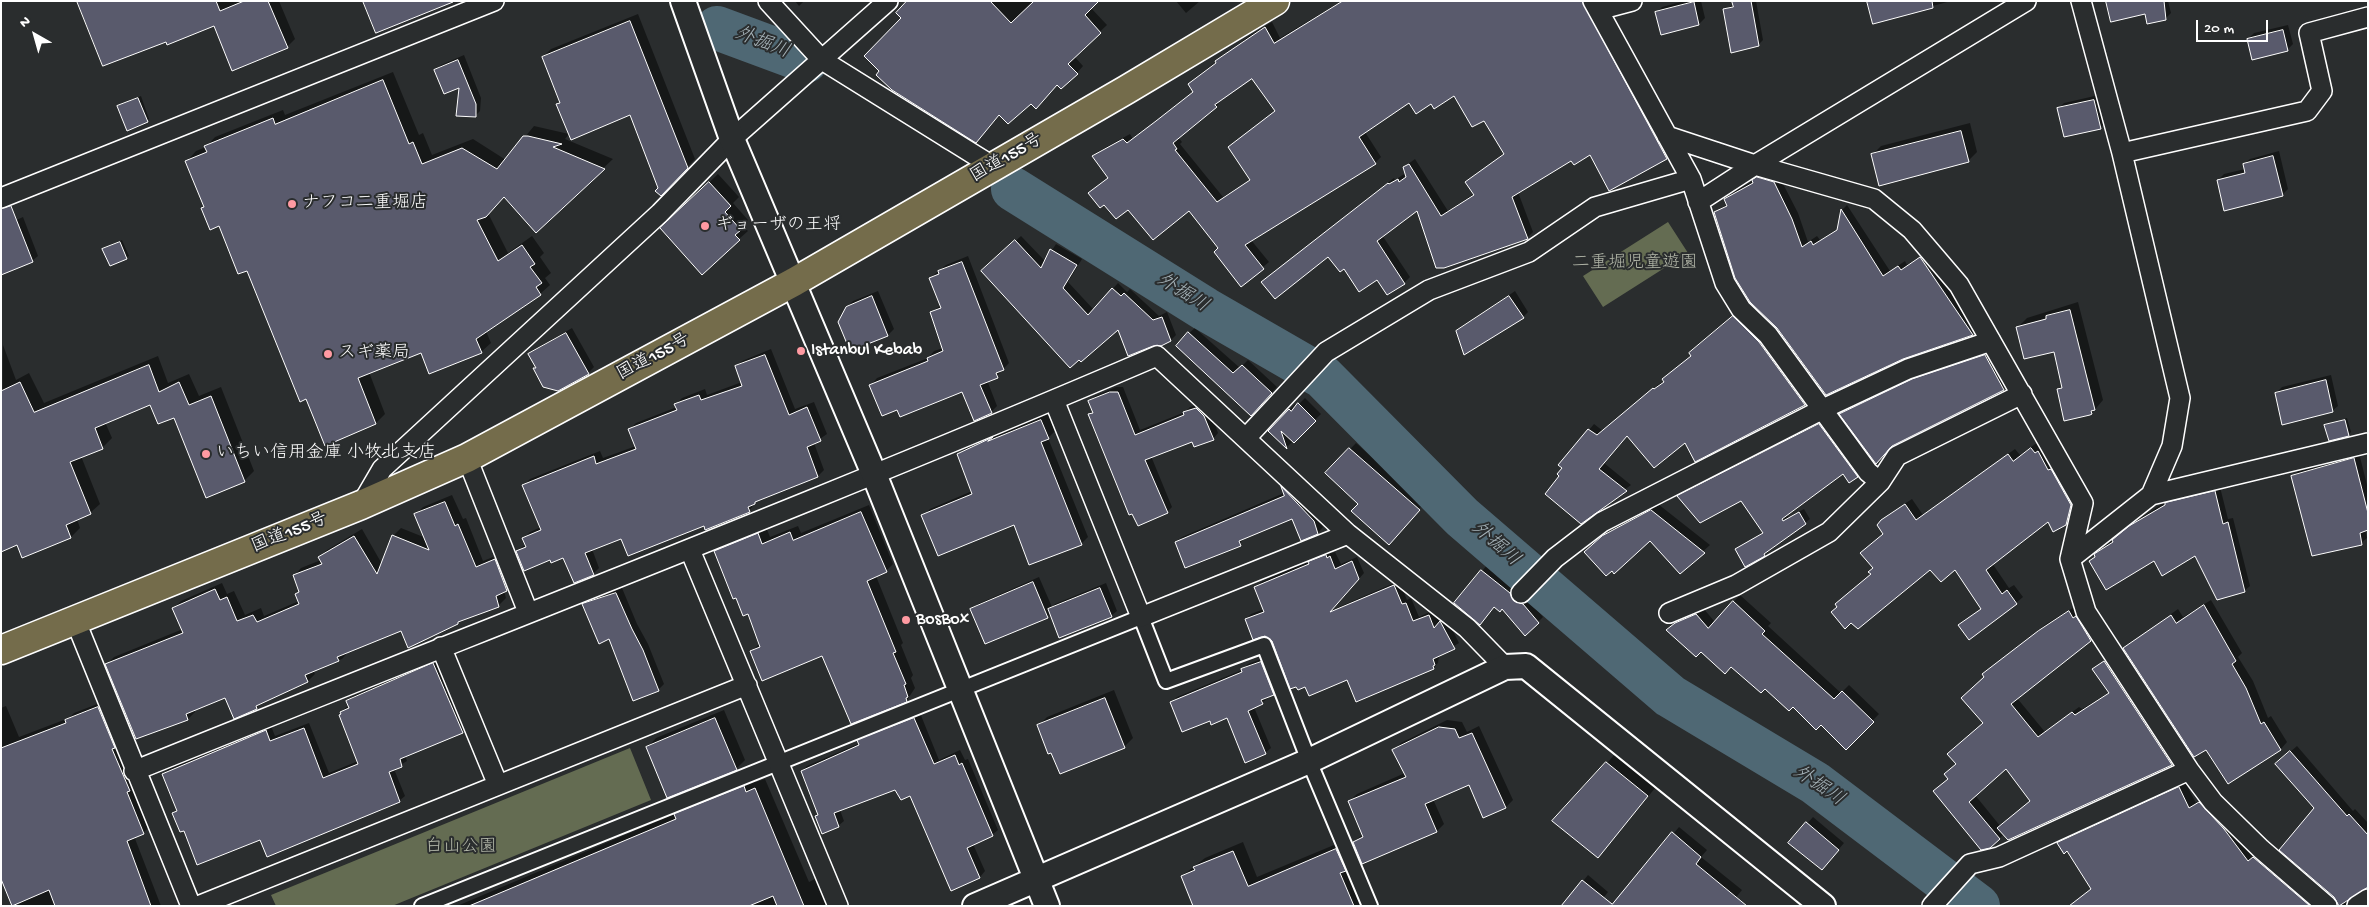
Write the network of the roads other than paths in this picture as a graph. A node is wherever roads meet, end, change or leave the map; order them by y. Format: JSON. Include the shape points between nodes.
{"nodes":[{"id":1,"x":494,"y":1,"type":"edge"},
{"id":2,"x":682,"y":1,"type":"edge"},
{"id":3,"x":768,"y":1,"type":"edge"},
{"id":4,"x":888,"y":1,"type":"edge"},
{"id":5,"x":1275,"y":1,"type":"edge"},
{"id":6,"x":1632,"y":1,"type":"edge"},
{"id":7,"x":2026,"y":1,"type":"edge"},
{"id":8,"x":2081,"y":1,"type":"edge"},
{"id":9,"x":1595,"y":6,"type":"edge"},
{"id":10,"x":2368,"y":17,"type":"edge"},
{"id":11,"x":822,"y":60,"type":"junction"},
{"id":12,"x":1667,"y":136,"type":"junction"},
{"id":13,"x":732,"y":139,"type":"junction"},
{"id":14,"x":2122,"y":153,"type":"junction"},
{"id":15,"x":1756,"y":165,"type":"junction"},
{"id":16,"x":994,"y":167,"type":"junction"},
{"id":17,"x":1691,"y":179,"type":"junction"},
{"id":18,"x":1,"y":198,"type":"edge"},
{"id":19,"x":1698,"y":202,"type":"junction"},
{"id":20,"x":794,"y":282,"type":"junction"},
{"id":21,"x":1991,"y":341,"type":"junction"},
{"id":22,"x":2022,"y":394,"type":"junction"},
{"id":23,"x":1054,"y":400,"type":"junction"},
{"id":24,"x":1823,"y":409,"type":"junction"},
{"id":25,"x":1246,"y":438,"type":"junction"},
{"id":26,"x":2368,"y":443,"type":"edge"},
{"id":27,"x":467,"y":458,"type":"junction"},
{"id":28,"x":874,"y":474,"type":"junction"},
{"id":29,"x":1880,"y":482,"type":"junction"},
{"id":30,"x":2151,"y":495,"type":"junction"},
{"id":31,"x":361,"y":505,"type":"junction"},
{"id":32,"x":1348,"y":534,"type":"junction"},
{"id":33,"x":690,"y":550,"type":"junction"},
{"id":34,"x":2070,"y":559,"type":"junction"},
{"id":35,"x":1521,"y":593,"type":"dead end"},
{"id":36,"x":528,"y":612,"type":"junction"},
{"id":37,"x":1669,"y":613,"type":"dead end"},
{"id":38,"x":1141,"y":617,"type":"junction"},
{"id":39,"x":76,"y":622,"type":"junction"},
{"id":40,"x":441,"y":647,"type":"junction"},
{"id":41,"x":1,"y":650,"type":"edge"},
{"id":42,"x":1505,"y":666,"type":"junction"},
{"id":43,"x":747,"y":685,"type":"junction"},
{"id":44,"x":959,"y":688,"type":"junction"},
{"id":45,"x":779,"y":761,"type":"junction"},
{"id":46,"x":1309,"y":762,"type":"junction"},
{"id":47,"x":2189,"y":770,"type":"junction"},
{"id":48,"x":134,"y":771,"type":"junction"},
{"id":49,"x":498,"y":785,"type":"junction"},
{"id":50,"x":1037,"y":880,"type":"junction"},
{"id":51,"x":2368,"y":899,"type":"edge"},
{"id":52,"x":190,"y":906,"type":"edge"},
{"id":53,"x":198,"y":906,"type":"edge"},
{"id":54,"x":422,"y":906,"type":"edge"},
{"id":55,"x":838,"y":906,"type":"edge"},
{"id":56,"x":975,"y":906,"type":"edge"},
{"id":57,"x":1047,"y":906,"type":"edge"},
{"id":58,"x":1370,"y":906,"type":"edge"},
{"id":59,"x":1823,"y":906,"type":"edge"},
{"id":60,"x":1932,"y":906,"type":"edge"},
{"id":61,"x":2327,"y":906,"type":"edge"},
{"id":62,"x":2357,"y":906,"type":"edge"}],
"edges":[{"from":1,"to":18,"type":"street"},
{"from":2,"to":13,"type":"street"},
{"from":3,"to":11,"type":"street"},
{"from":4,"to":11,"type":"street"},
{"from":5,"to":16,"type":"highway","name":"国道155号"},
{"from":6,"to":9,"type":"street"},
{"from":7,"to":15,"type":"street"},
{"from":8,"to":14,"type":"street"},
{"from":9,"to":12,"type":"street"},
{"from":10,"to":14,"type":"street","via":[[2309,33],[2322,91],[2307,111]]},
{"from":11,"to":13,"type":"street"},
{"from":11,"to":16,"type":"street"},
{"from":12,"to":15,"type":"street"},
{"from":12,"to":17,"type":"street"},
{"from":13,"to":20,"type":"street"},
{"from":13,"to":31,"type":"street","via":[[660,213],[382,469]]},
{"from":14,"to":30,"type":"street","via":[[2180,398],[2172,446]]},
{"from":15,"to":19,"type":"street"},
{"from":15,"to":21,"type":"street","via":[[1874,199],[1912,230],[1958,285]]},
{"from":16,"to":20,"type":"highway","name":"国道155号"},
{"from":17,"to":19,"type":"street"},
{"from":17,"to":25,"type":"street","via":[[1595,207],[1529,252],[1430,290],[1326,352]]},
{"from":19,"to":24,"type":"street","via":[[1725,283],[1741,308],[1768,335]]},
{"from":20,"to":27,"type":"highway","name":"国道155号"},
{"from":20,"to":28,"type":"street"},
{"from":21,"to":22,"type":"street"},
{"from":21,"to":24,"type":"street","via":[[1908,369]]},
{"from":22,"to":29,"type":"street","via":[[1897,456]]},
{"from":22,"to":34,"type":"street","via":[[2083,503]]},
{"from":23,"to":25,"type":"street","via":[[1157,356]]},
{"from":23,"to":28,"type":"street"},
{"from":23,"to":38,"type":"street"},
{"from":24,"to":29,"type":"street","via":[[1868,472]]},
{"from":24,"to":35,"type":"street","via":[[1602,522],[1555,558]]},
{"from":25,"to":32,"type":"street"},
{"from":26,"to":30,"type":"street"},
{"from":27,"to":31,"type":"highway","name":"国道155号"},
{"from":27,"to":36,"type":"street"},
{"from":28,"to":33,"type":"street"},
{"from":28,"to":44,"type":"street"},
{"from":29,"to":37,"type":"street","via":[[1829,532],[1736,585]]},
{"from":30,"to":34,"type":"street"},
{"from":31,"to":39,"type":"highway","name":"国道155号"},
{"from":32,"to":38,"type":"street"},
{"from":32,"to":42,"type":"street","via":[[1467,628]]},
{"from":33,"to":36,"type":"street"},
{"from":33,"to":43,"type":"street"},
{"from":34,"to":47,"type":"street","via":[[2086,612]]},
{"from":36,"to":40,"type":"street"},
{"from":38,"to":44,"type":"street"},
{"from":38,"to":46,"type":"street","via":[[1166,681],[1264,645]]},
{"from":39,"to":41,"type":"highway","name":"国道155号"},
{"from":39,"to":48,"type":"street"},
{"from":40,"to":48,"type":"street"},
{"from":40,"to":49,"type":"street"},
{"from":42,"to":46,"type":"street"},
{"from":42,"to":59,"type":"street","via":[[1526,666],[1541,676]]},
{"from":43,"to":45,"type":"street"},
{"from":43,"to":49,"type":"street"},
{"from":44,"to":45,"type":"street"},
{"from":44,"to":50,"type":"street"},
{"from":45,"to":54,"type":"street"},
{"from":45,"to":55,"type":"street"},
{"from":46,"to":50,"type":"street"},
{"from":46,"to":58,"type":"street"},
{"from":47,"to":60,"type":"street","via":[[1999,857],[1970,864]]},
{"from":47,"to":61,"type":"street","via":[[2220,809]]},
{"from":48,"to":52,"type":"street"},
{"from":49,"to":53,"type":"street"},
{"from":50,"to":56,"type":"street"},
{"from":50,"to":57,"type":"street"},
{"from":51,"to":62,"type":"street"}]}
